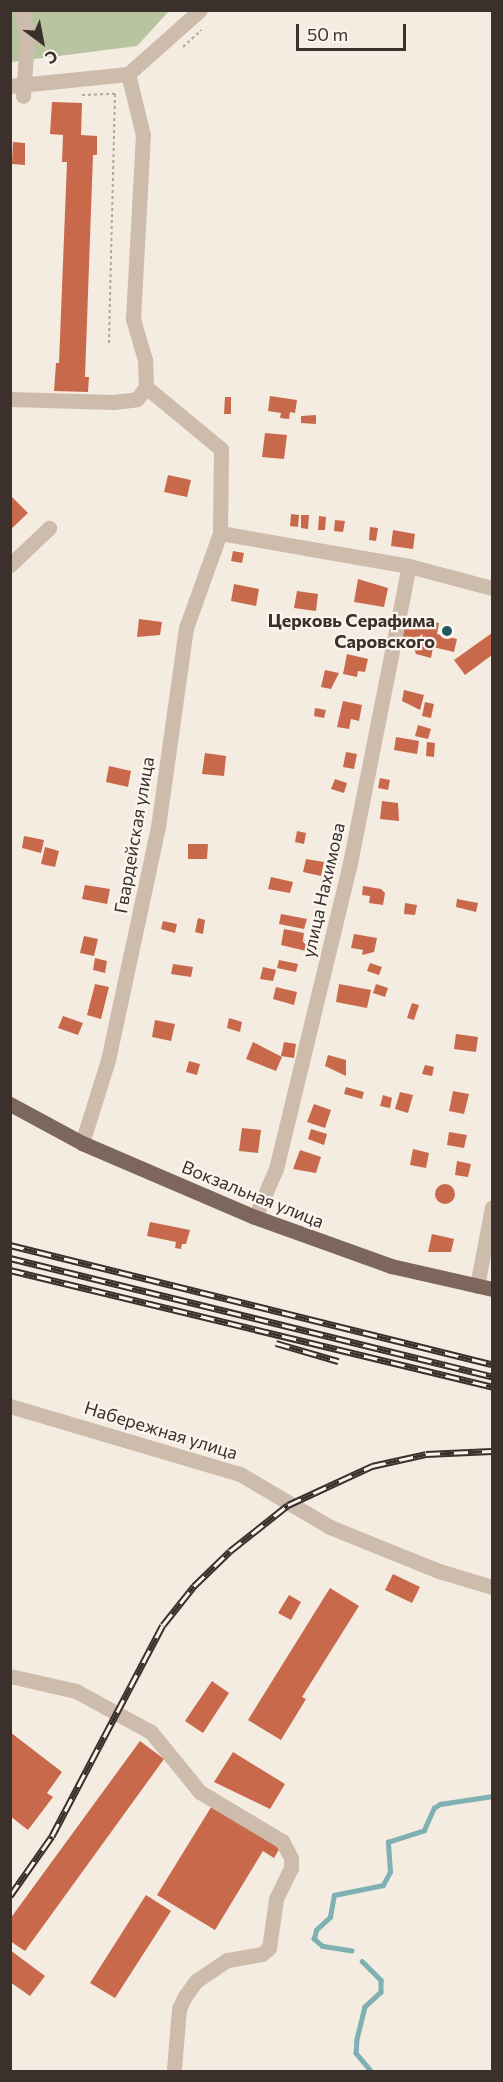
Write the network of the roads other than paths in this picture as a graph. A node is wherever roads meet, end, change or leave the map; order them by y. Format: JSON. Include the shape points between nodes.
{"nodes":[{"id":1,"x":22,"y":10,"type":"edge"},
{"id":2,"x":200,"y":10,"type":"edge"},
{"id":3,"x":128,"y":74,"type":"junction"},
{"id":4,"x":19,"y":89,"type":"edge"},
{"id":5,"x":147,"y":387,"type":"junction"},
{"id":6,"x":10,"y":399,"type":"edge"},
{"id":7,"x":49,"y":528,"type":"dead end"},
{"id":8,"x":220,"y":534,"type":"junction"},
{"id":9,"x":10,"y":565,"type":"edge"},
{"id":10,"x":409,"y":566,"type":"junction"},
{"id":11,"x":492,"y":588,"type":"edge"},
{"id":12,"x":10,"y":1104,"type":"edge"},
{"id":13,"x":82,"y":1143,"type":"junction"},
{"id":14,"x":492,"y":1207,"type":"edge"},
{"id":15,"x":255,"y":1217,"type":"junction"},
{"id":16,"x":485,"y":1288,"type":"edge"},
{"id":17,"x":10,"y":1406,"type":"edge"},
{"id":18,"x":492,"y":1587,"type":"edge"},
{"id":19,"x":10,"y":1676,"type":"edge"},
{"id":20,"x":174,"y":2069,"type":"dead end"}],
"edges":[{"from":1,"to":4,"type":"street","via":[[27,39]]},
{"from":2,"to":3,"type":"street"},
{"from":3,"to":4,"type":"street"},
{"from":3,"to":5,"type":"street","via":[[143,135],[133,319],[145,360]]},
{"from":5,"to":6,"type":"street","via":[[137,399],[114,402]]},
{"from":5,"to":8,"type":"street","name":"Гвардейская улица","via":[[221,449]]},
{"from":7,"to":9,"type":"street"},
{"from":8,"to":10,"type":"street"},
{"from":8,"to":13,"type":"street","name":"Гвардейская улица","via":[[186,628],[158,827],[108,1060]]},
{"from":10,"to":11,"type":"street"},
{"from":10,"to":15,"type":"street","name":"улица Нахимова","via":[[350,863],[276,1169]]},
{"from":12,"to":13,"type":"main road","name":"Вокзальная улица"},
{"from":13,"to":15,"type":"main road","name":"Вокзальная улица"},
{"from":14,"to":16,"type":"street"},
{"from":15,"to":16,"type":"main road","name":"Вокзальная улица","via":[[391,1266]]},
{"from":17,"to":18,"type":"street","name":"Набережная улица","via":[[240,1474],[330,1527],[439,1571]]},
{"from":19,"to":20,"type":"street","via":[[76,1691],[151,1732],[200,1792],[282,1841],[291,1858],[291,1868],[276,1899],[269,1948],[262,1954],[220,1965],[196,1981],[185,1996],[178,2010]]}]}
